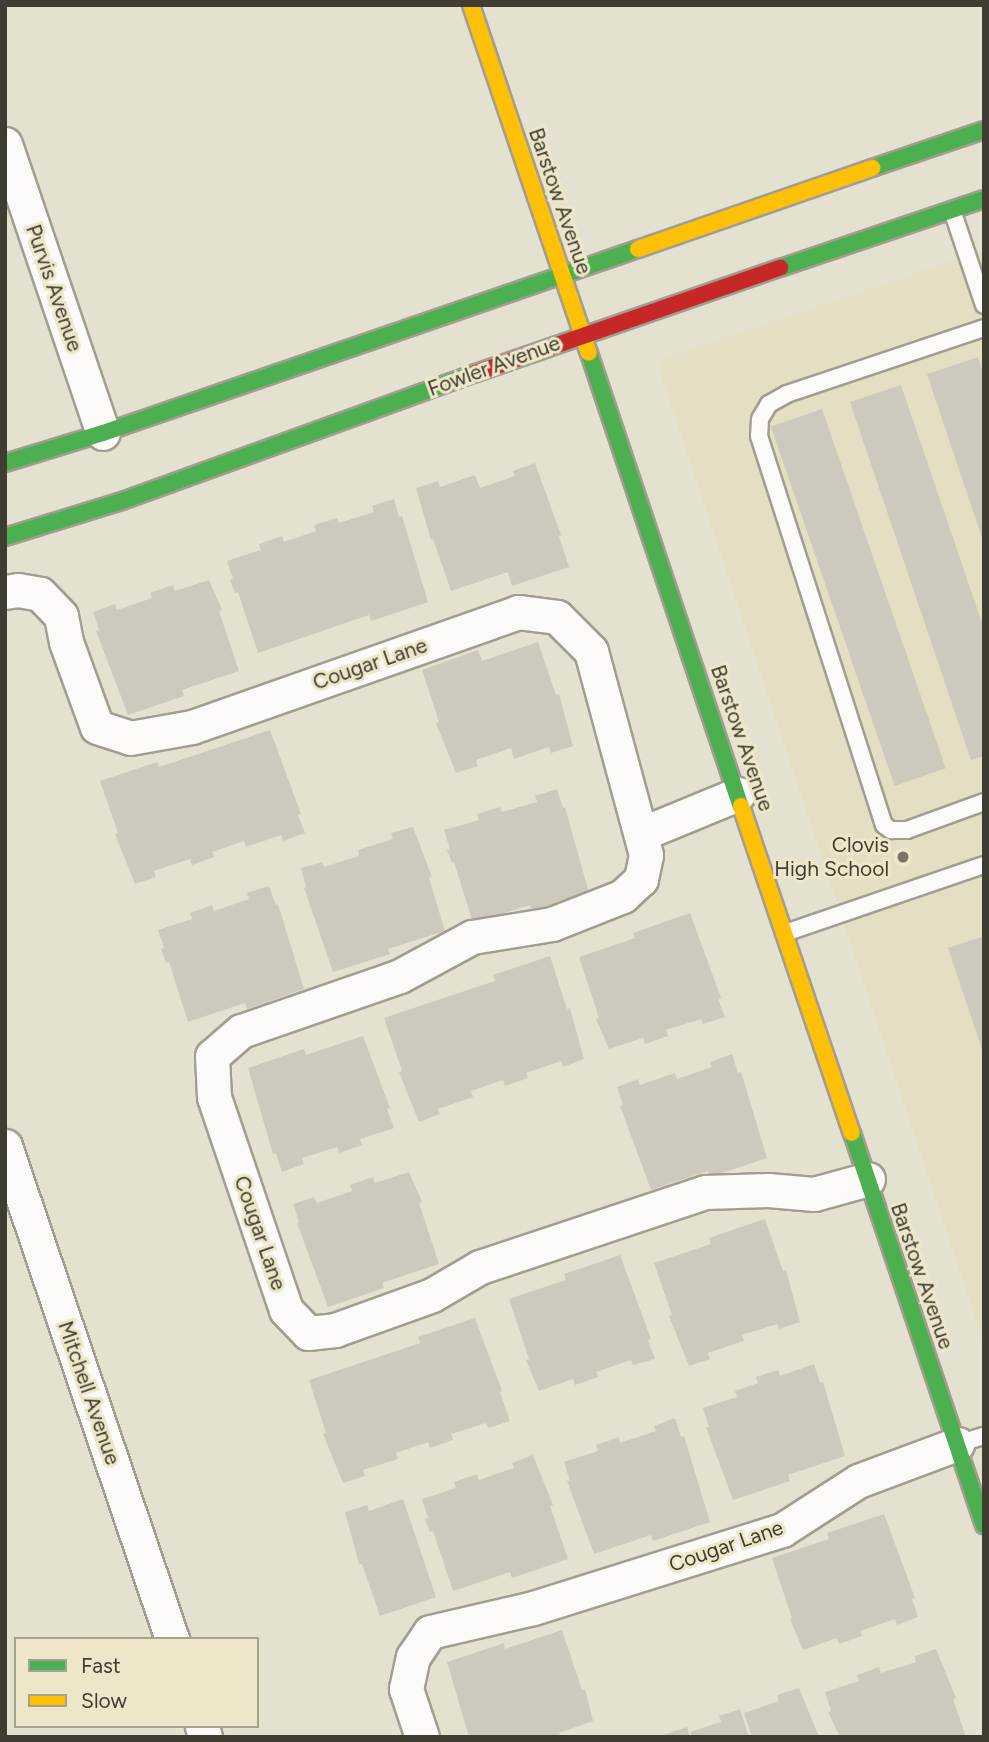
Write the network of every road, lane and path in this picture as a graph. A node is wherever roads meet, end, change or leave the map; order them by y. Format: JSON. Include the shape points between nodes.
{"nodes":[{"id":1,"x":471,"y":5,"type":"edge"},
{"id":2,"x":984,"y":130,"type":"edge"},
{"id":3,"x":5,"y":144,"type":"edge"},
{"id":4,"x":984,"y":199,"type":"edge"},
{"id":5,"x":952,"y":210,"type":"junction"},
{"id":6,"x":562,"y":273,"type":"junction"},
{"id":7,"x":984,"y":305,"type":"edge"},
{"id":8,"x":984,"y":328,"type":"edge"},
{"id":9,"x":584,"y":334,"type":"junction"},
{"id":10,"x":103,"y":433,"type":"junction"},
{"id":11,"x":5,"y":463,"type":"edge"},
{"id":12,"x":5,"y":537,"type":"edge"},
{"id":13,"x":5,"y":592,"type":"edge"},
{"id":14,"x":738,"y":794,"type":"junction"},
{"id":15,"x":984,"y":802,"type":"edge"},
{"id":16,"x":641,"y":834,"type":"junction"},
{"id":17,"x":984,"y":865,"type":"edge"},
{"id":18,"x":785,"y":933,"type":"junction"},
{"id":19,"x":5,"y":1146,"type":"edge"},
{"id":20,"x":868,"y":1179,"type":"junction"},
{"id":21,"x":970,"y":1440,"type":"edge"},
{"id":22,"x":984,"y":1525,"type":"edge"},
{"id":23,"x":171,"y":1637,"type":"edge"},
{"id":24,"x":422,"y":1737,"type":"edge"}],
"edges":[{"from":1,"to":6,"type":"main road","name":"Barstow Avenue"},
{"from":2,"to":6,"type":"main road"},
{"from":3,"to":10,"type":"street","name":"Purvis Avenue"},
{"from":4,"to":5,"type":"main road","name":"Fowler Avenue"},
{"from":5,"to":7,"type":"lane"},
{"from":5,"to":9,"type":"main road","name":"Fowler Avenue"},
{"from":6,"to":9,"type":"main road","name":"Barstow Avenue"},
{"from":6,"to":10,"type":"main road"},
{"from":8,"to":15,"type":"lane","via":[[787,394],[769,404],[760,419],[759,436],[884,825],[907,830]]},
{"from":9,"to":12,"type":"main road","name":"Fowler Avenue","via":[[121,501]]},
{"from":9,"to":14,"type":"main road","name":"Barstow Avenue"},
{"from":10,"to":11,"type":"main road"},
{"from":13,"to":16,"type":"street","name":"Cougar Lane","via":[[40,594],[61,616],[97,727],[130,738],[192,727],[518,612],[557,617],[591,651]]},
{"from":14,"to":16,"type":"street"},
{"from":14,"to":18,"type":"main road","name":"Barstow Avenue"},
{"from":16,"to":20,"type":"street","name":"Cougar Lane","via":[[646,855],[641,879],[624,896],[552,924],[472,937],[400,976],[241,1031],[212,1056],[214,1097],[286,1310],[308,1333],[335,1330],[432,1295],[480,1267],[705,1192],[814,1194]]},
{"from":17,"to":18,"type":"lane"},
{"from":18,"to":20,"type":"main road","name":"Barstow Avenue"},
{"from":19,"to":23,"type":"street","name":"Mitchell Avenue"},
{"from":20,"to":21,"type":"main road","name":"Barstow Avenue"},
{"from":21,"to":22,"type":"main road","name":"Barstow Avenue"},
{"from":21,"to":24,"type":"street","name":"Cougar Lane","via":[[859,1481],[782,1530],[533,1608],[430,1632],[413,1657],[406,1689]]}]}
